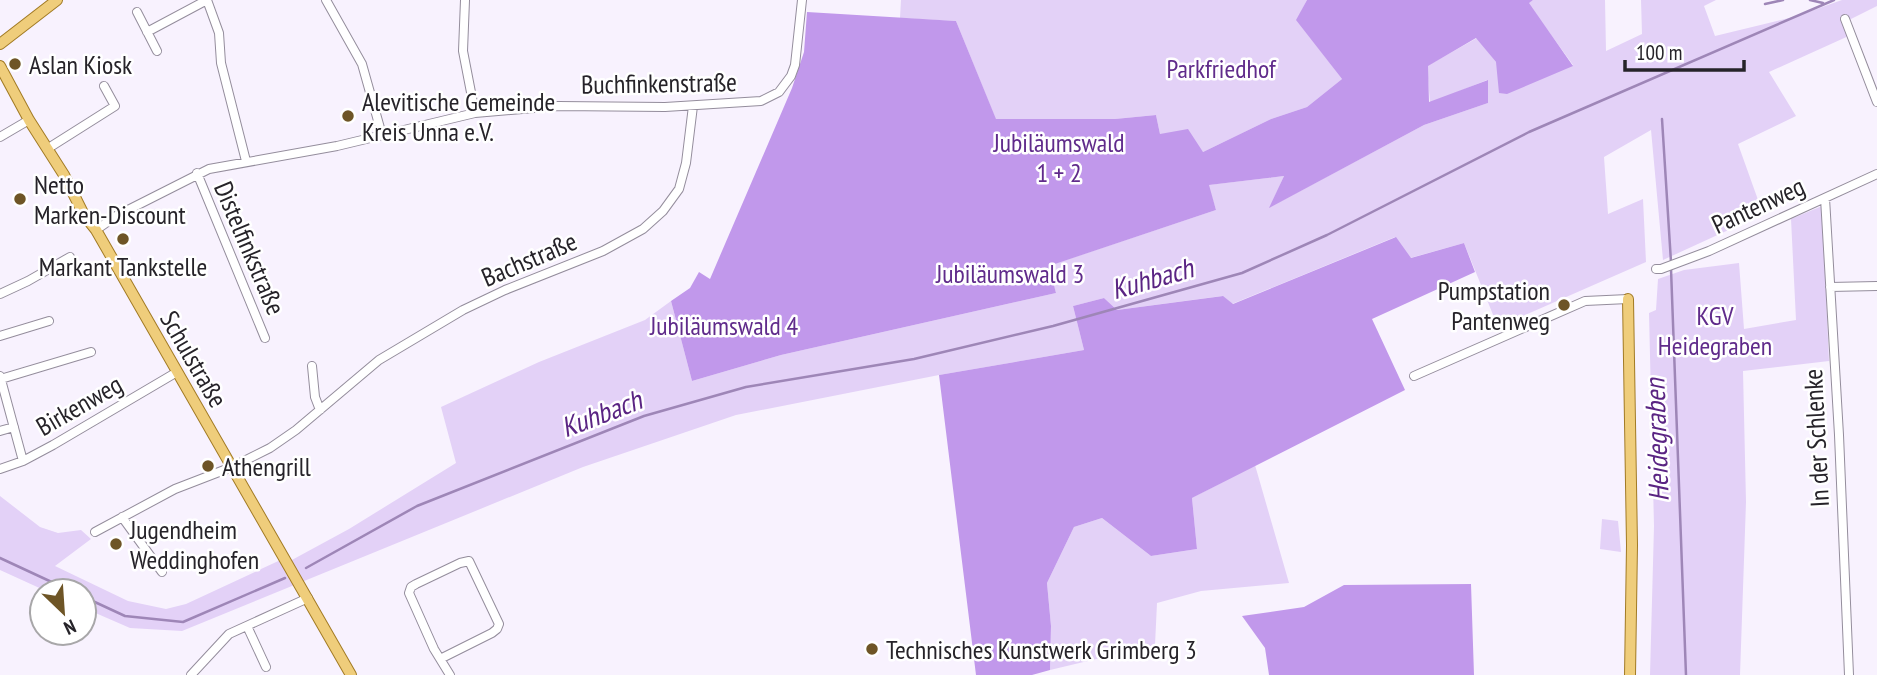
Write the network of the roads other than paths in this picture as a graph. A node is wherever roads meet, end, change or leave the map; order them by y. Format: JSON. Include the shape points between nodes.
{"nodes":[{"id":1,"x":57,"y":0,"type":"edge"},
{"id":2,"x":207,"y":0,"type":"edge"},
{"id":3,"x":326,"y":0,"type":"edge"},
{"id":4,"x":465,"y":0,"type":"edge"},
{"id":5,"x":802,"y":0,"type":"edge"},
{"id":6,"x":137,"y":12,"type":"dead end"},
{"id":7,"x":1844,"y":19,"type":"dead end"},
{"id":8,"x":147,"y":32,"type":"junction"},
{"id":9,"x":0,"y":44,"type":"edge"},
{"id":10,"x":157,"y":51,"type":"dead end"},
{"id":11,"x":0,"y":66,"type":"edge"},
{"id":12,"x":104,"y":86,"type":"dead end"},
{"id":13,"x":1877,"y":102,"type":"edge"},
{"id":14,"x":693,"y":106,"type":"junction"},
{"id":15,"x":475,"y":113,"type":"junction"},
{"id":16,"x":29,"y":120,"type":"junction"},
{"id":17,"x":382,"y":135,"type":"junction"},
{"id":18,"x":0,"y":137,"type":"edge"},
{"id":19,"x":47,"y":149,"type":"junction"},
{"id":20,"x":246,"y":161,"type":"junction"},
{"id":21,"x":197,"y":173,"type":"junction"},
{"id":22,"x":1877,"y":174,"type":"edge"},
{"id":23,"x":1825,"y":198,"type":"junction"},
{"id":24,"x":96,"y":230,"type":"junction"},
{"id":25,"x":70,"y":257,"type":"dead end"},
{"id":26,"x":1660,"y":268,"type":"dead end"},
{"id":27,"x":1877,"y":286,"type":"edge"},
{"id":28,"x":1830,"y":288,"type":"junction"},
{"id":29,"x":0,"y":294,"type":"edge"},
{"id":30,"x":1628,"y":299,"type":"joint"},
{"id":31,"x":49,"y":321,"type":"dead end"},
{"id":32,"x":0,"y":336,"type":"edge"},
{"id":33,"x":265,"y":338,"type":"dead end"},
{"id":34,"x":91,"y":352,"type":"dead end"},
{"id":35,"x":312,"y":366,"type":"dead end"},
{"id":36,"x":177,"y":373,"type":"junction"},
{"id":37,"x":1415,"y":376,"type":"dead end"},
{"id":38,"x":1,"y":377,"type":"edge"},
{"id":39,"x":3,"y":396,"type":"edge"},
{"id":40,"x":320,"y":410,"type":"junction"},
{"id":41,"x":14,"y":427,"type":"junction"},
{"id":42,"x":0,"y":431,"type":"edge"},
{"id":43,"x":23,"y":461,"type":"junction"},
{"id":44,"x":232,"y":467,"type":"junction"},
{"id":45,"x":0,"y":469,"type":"edge"},
{"id":46,"x":122,"y":517,"type":"junction"},
{"id":47,"x":95,"y":532,"type":"dead end"},
{"id":48,"x":162,"y":572,"type":"dead end"},
{"id":49,"x":307,"y":598,"type":"junction"},
{"id":50,"x":247,"y":625,"type":"junction"},
{"id":51,"x":442,"y":658,"type":"junction"},
{"id":52,"x":266,"y":667,"type":"dead end"},
{"id":53,"x":191,"y":675,"type":"edge"},
{"id":54,"x":351,"y":675,"type":"edge"},
{"id":55,"x":450,"y":675,"type":"edge"},
{"id":56,"x":1630,"y":675,"type":"edge"},
{"id":57,"x":1849,"y":675,"type":"edge"}],
"edges":[{"from":1,"to":9,"type":"main road"},
{"from":2,"to":8,"type":"street"},
{"from":2,"to":20,"type":"street","via":[[219,33],[221,63]]},
{"from":3,"to":17,"type":"street","via":[[362,64]]},
{"from":4,"to":15,"type":"street","via":[[463,51]]},
{"from":5,"to":14,"type":"street","name":"Buchfinkenstraße","via":[[795,65],[779,92],[751,103]]},
{"from":6,"to":8,"type":"street"},
{"from":7,"to":13,"type":"street"},
{"from":8,"to":10,"type":"street"},
{"from":11,"to":16,"type":"main road","name":"Schulstraße"},
{"from":12,"to":19,"type":"street","via":[[115,106]]},
{"from":14,"to":15,"type":"street","name":"Buchfinkenstraße","via":[[558,106]]},
{"from":14,"to":40,"type":"street","name":"Bachstraße","via":[[683,176],[672,200],[652,221],[615,245],[505,290],[424,332],[379,360]]},
{"from":15,"to":17,"type":"street","name":"Buchfinkenstraße"},
{"from":16,"to":18,"type":"street"},
{"from":16,"to":19,"type":"main road","name":"Schulstraße"},
{"from":17,"to":20,"type":"street","name":"Buchfinkenstraße"},
{"from":19,"to":24,"type":"main road","name":"Schulstraße"},
{"from":20,"to":21,"type":"street","name":"Buchfinkenstraße"},
{"from":21,"to":24,"type":"street","name":"Buchfinkenstraße"},
{"from":21,"to":33,"type":"street","name":"Distelfinkstraße"},
{"from":22,"to":23,"type":"street","name":"Pantenweg"},
{"from":23,"to":26,"type":"street","name":"Pantenweg"},
{"from":23,"to":28,"type":"street","name":"In der Schlenke"},
{"from":24,"to":36,"type":"main road","name":"Schulstraße"},
{"from":25,"to":29,"type":"street"},
{"from":27,"to":28,"type":"street"},
{"from":28,"to":57,"type":"street","name":"In der Schlenke"},
{"from":30,"to":37,"type":"street","via":[[1586,301]]},
{"from":30,"to":56,"type":"main road"},
{"from":31,"to":32,"type":"street"},
{"from":34,"to":38,"type":"street"},
{"from":35,"to":40,"type":"street"},
{"from":36,"to":43,"type":"street","name":"Birkenweg"},
{"from":36,"to":44,"type":"main road","name":"Schulstraße"},
{"from":38,"to":39,"type":"street"},
{"from":39,"to":41,"type":"street"},
{"from":40,"to":44,"type":"street","name":"Bachstraße","via":[[270,448]]},
{"from":41,"to":42,"type":"street"},
{"from":41,"to":43,"type":"street"},
{"from":43,"to":45,"type":"street","name":"Birkenweg"},
{"from":44,"to":46,"type":"street","name":"Bachstraße","via":[[175,489]]},
{"from":44,"to":49,"type":"main road","name":"Schulstraße"},
{"from":46,"to":47,"type":"street","name":"Bachstraße"},
{"from":46,"to":48,"type":"street"},
{"from":49,"to":50,"type":"street"},
{"from":49,"to":54,"type":"main road","name":"Schulstraße"},
{"from":50,"to":52,"type":"street"},
{"from":50,"to":53,"type":"street","via":[[229,634]]},
{"from":51,"to":51,"type":"street","via":[[409,593],[416,583],[469,561],[498,619],[497,629]]},
{"from":51,"to":55,"type":"street"}]}
